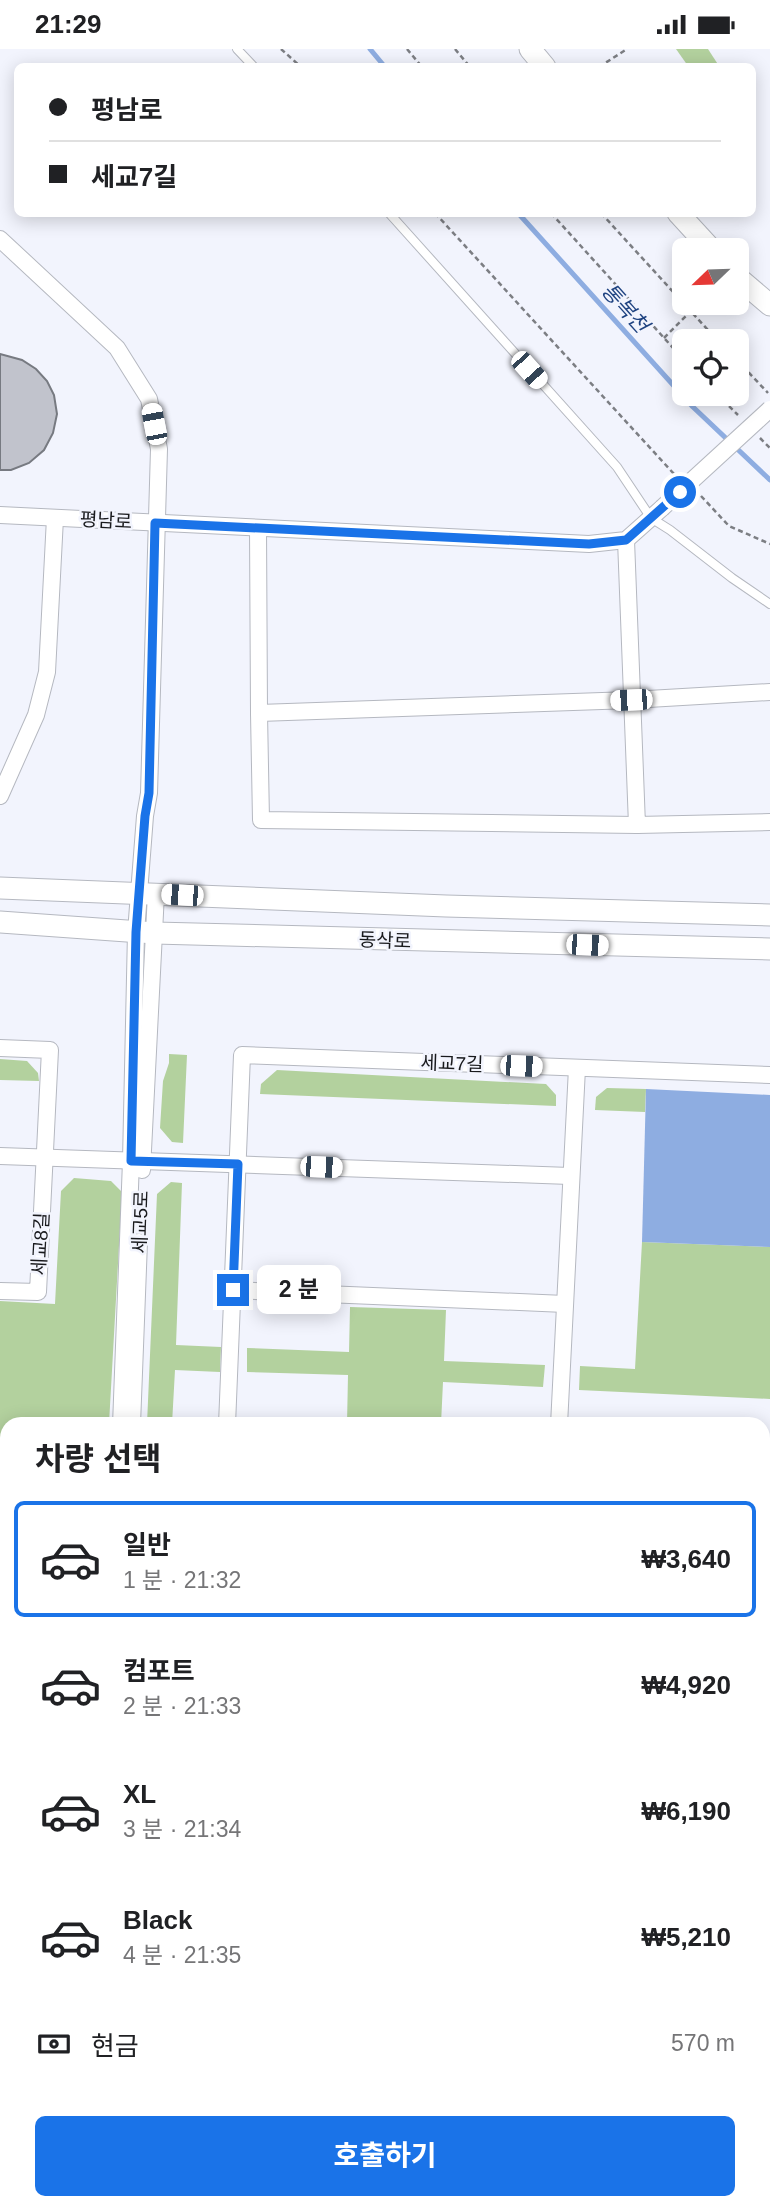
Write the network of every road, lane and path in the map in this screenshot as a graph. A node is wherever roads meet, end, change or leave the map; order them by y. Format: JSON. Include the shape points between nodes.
{"nodes":[{"id":1,"x":237,"y":49,"type":"edge"},
{"id":2,"x":281,"y":49,"type":"edge"},
{"id":3,"x":407,"y":49,"type":"edge"},
{"id":4,"x":455,"y":49,"type":"edge"},
{"id":5,"x":530,"y":49,"type":"edge"},
{"id":6,"x":627,"y":49,"type":"edge"},
{"id":7,"x":250,"y":63,"type":"edge"},
{"id":8,"x":297,"y":63,"type":"edge"},
{"id":9,"x":419,"y":63,"type":"edge"},
{"id":10,"x":467,"y":63,"type":"edge"},
{"id":11,"x":542,"y":63,"type":"edge"},
{"id":12,"x":605,"y":63,"type":"edge"},
{"id":13,"x":393,"y":217,"type":"edge"},
{"id":14,"x":439,"y":217,"type":"edge"},
{"id":15,"x":555,"y":217,"type":"edge"},
{"id":16,"x":605,"y":217,"type":"edge"},
{"id":17,"x":682,"y":217,"type":"edge"},
{"id":18,"x":701,"y":238,"type":"edge"},
{"id":19,"x":0,"y":239,"type":"edge"},
{"id":20,"x":749,"y":287,"type":"edge"},
{"id":21,"x":672,"y":292,"type":"edge"},
{"id":22,"x":770,"y":305,"type":"edge"},
{"id":23,"x":687,"y":315,"type":"edge"},
{"id":24,"x":693,"y":315,"type":"edge"},
{"id":25,"x":706,"y":329,"type":"edge"},
{"id":26,"x":664,"y":338,"type":"junction"},
{"id":27,"x":672,"y":347,"type":"edge"},
{"id":28,"x":749,"y":373,"type":"edge"},
{"id":29,"x":770,"y":395,"type":"edge"},
{"id":30,"x":770,"y":409,"type":"edge"},
{"id":31,"x":682,"y":480,"type":"dead end"},
{"id":32,"x":699,"y":495,"type":"dead end"},
{"id":33,"x":656,"y":513,"type":"junction"},
{"id":34,"x":0,"y":515,"type":"edge"},
{"id":35,"x":55,"y":518,"type":"junction"},
{"id":36,"x":155,"y":523,"type":"junction"},
{"id":37,"x":258,"y":528,"type":"junction"},
{"id":38,"x":626,"y":540,"type":"junction"},
{"id":39,"x":770,"y":544,"type":"edge"},
{"id":40,"x":770,"y":604,"type":"edge"},
{"id":41,"x":770,"y":692,"type":"edge"},
{"id":42,"x":631,"y":700,"type":"junction"},
{"id":43,"x":259,"y":713,"type":"junction"},
{"id":44,"x":0,"y":796,"type":"edge"},
{"id":45,"x":770,"y":822,"type":"edge"},
{"id":46,"x":637,"y":825,"type":"junction"},
{"id":47,"x":0,"y":888,"type":"edge"},
{"id":48,"x":148,"y":894,"type":"junction"},
{"id":49,"x":770,"y":915,"type":"edge"},
{"id":50,"x":0,"y":922,"type":"edge"},
{"id":51,"x":146,"y":932,"type":"junction"},
{"id":52,"x":770,"y":949,"type":"edge"},
{"id":53,"x":0,"y":1048,"type":"edge"},
{"id":54,"x":576,"y":1068,"type":"junction"},
{"id":55,"x":770,"y":1075,"type":"edge"},
{"id":56,"x":0,"y":1156,"type":"edge"},
{"id":57,"x":44,"y":1158,"type":"junction"},
{"id":58,"x":137,"y":1161,"type":"junction"},
{"id":59,"x":238,"y":1164,"type":"junction"},
{"id":60,"x":570,"y":1176,"type":"junction"},
{"id":61,"x":233,"y":1290,"type":"junction"},
{"id":62,"x":0,"y":1291,"type":"edge"},
{"id":63,"x":565,"y":1304,"type":"junction"},
{"id":64,"x":121,"y":1417,"type":"edge"},
{"id":65,"x":132,"y":1417,"type":"edge"},
{"id":66,"x":227,"y":1417,"type":"edge"},
{"id":67,"x":559,"y":1417,"type":"edge"}],
"edges":[{"from":1,"to":7,"type":"lane"},
{"from":2,"to":8,"type":"path"},
{"from":3,"to":9,"type":"path"},
{"from":4,"to":10,"type":"path"},
{"from":5,"to":11,"type":"main road"},
{"from":6,"to":12,"type":"path"},
{"from":13,"to":33,"type":"lane"},
{"from":14,"to":31,"type":"path","via":[[664,466]]},
{"from":15,"to":26,"type":"path"},
{"from":16,"to":21,"type":"path"},
{"from":17,"to":18,"type":"main road"},
{"from":19,"to":36,"type":"street","name":"세교5로","via":[[117,348],[149,399],[159,449]]},
{"from":20,"to":22,"type":"main road"},
{"from":23,"to":26,"type":"path"},
{"from":24,"to":25,"type":"path"},
{"from":26,"to":27,"type":"path"},
{"from":28,"to":29,"type":"path"},
{"from":30,"to":33,"type":"street","bridge":true},
{"from":32,"to":39,"type":"path","via":[[729,526]]},
{"from":33,"to":38,"type":"street"},
{"from":33,"to":40,"type":"lane"},
{"from":34,"to":35,"type":"street","name":"평남로"},
{"from":35,"to":36,"type":"street","name":"평남로"},
{"from":35,"to":44,"type":"street","via":[[47,672],[36,715]]},
{"from":36,"to":37,"type":"street","name":"평남로"},
{"from":36,"to":48,"type":"street","name":"세교5로","via":[[145,816]]},
{"from":37,"to":38,"type":"street","name":"평남로","via":[[589,544]]},
{"from":37,"to":43,"type":"street"},
{"from":38,"to":42,"type":"street"},
{"from":41,"to":42,"type":"street"},
{"from":42,"to":43,"type":"street"},
{"from":42,"to":46,"type":"street"},
{"from":43,"to":46,"type":"street","via":[[261,820]]},
{"from":45,"to":46,"type":"street"},
{"from":47,"to":48,"type":"main road","name":"동삭로"},
{"from":48,"to":49,"type":"main road","name":"동삭로"},
{"from":48,"to":51,"type":"street","name":"세교5로"},
{"from":50,"to":51,"type":"main road","name":"동삭로"},
{"from":51,"to":52,"type":"main road","name":"동삭로"},
{"from":51,"to":58,"type":"street","name":"세교5로"},
{"from":53,"to":57,"type":"street","name":"세교8길","via":[[50,1050]]},
{"from":54,"to":55,"type":"street","name":"세교7길"},
{"from":54,"to":59,"type":"street","name":"세교7길","via":[[242,1055]]},
{"from":54,"to":60,"type":"street"},
{"from":56,"to":57,"type":"street"},
{"from":57,"to":58,"type":"street"},
{"from":57,"to":62,"type":"street","name":"세교8길","via":[[38,1292]]},
{"from":58,"to":59,"type":"street"},
{"from":58,"to":64,"type":"street","name":"세교5로"},
{"from":58,"to":65,"type":"street","name":"세교5로"},
{"from":59,"to":60,"type":"street"},
{"from":59,"to":61,"type":"street","name":"세교7길"},
{"from":60,"to":63,"type":"street"},
{"from":61,"to":63,"type":"street"},
{"from":61,"to":66,"type":"street","name":"세교7길"},
{"from":63,"to":67,"type":"street"}]}
